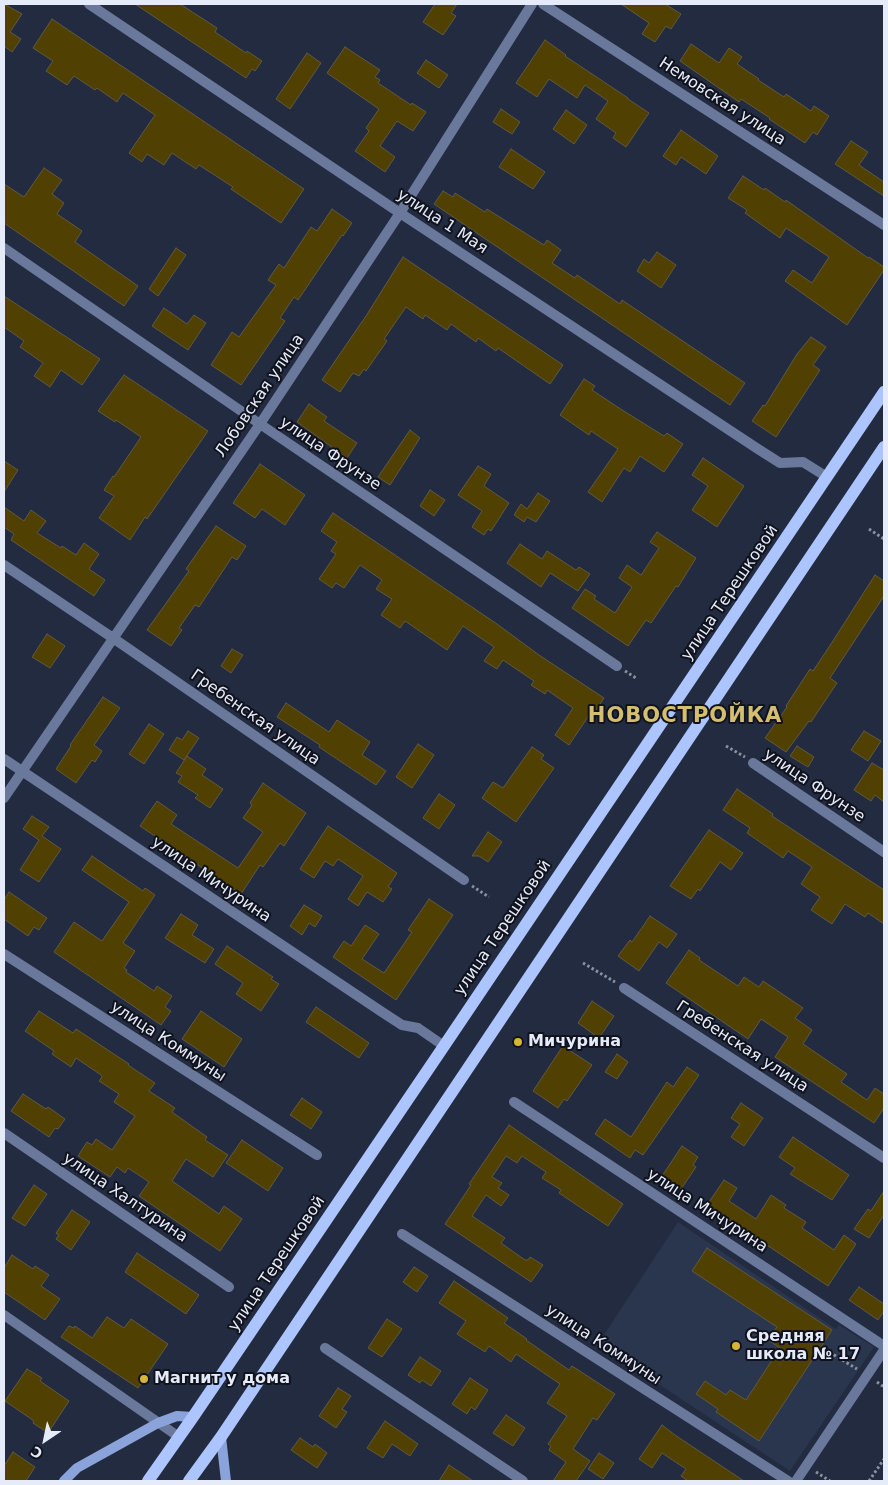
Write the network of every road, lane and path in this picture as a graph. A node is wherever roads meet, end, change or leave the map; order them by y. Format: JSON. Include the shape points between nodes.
{"nodes":[{"id":1,"x":89,"y":4,"type":"edge"},
{"id":2,"x":532,"y":4,"type":"edge"},
{"id":3,"x":543,"y":4,"type":"edge"},
{"id":4,"x":400,"y":212,"type":"junction"},
{"id":5,"x":884,"y":226,"type":"edge"},
{"id":6,"x":4,"y":248,"type":"edge"},
{"id":7,"x":884,"y":392,"type":"edge"},
{"id":8,"x":260,"y":424,"type":"junction"},
{"id":9,"x":884,"y":447,"type":"edge"},
{"id":10,"x":827,"y":477,"type":"junction"},
{"id":11,"x":869,"y":529,"type":"dead end"},
{"id":12,"x":884,"y":538,"type":"edge"},
{"id":13,"x":4,"y":565,"type":"edge"},
{"id":14,"x":113,"y":638,"type":"junction"},
{"id":15,"x":617,"y":666,"type":"dead end"},
{"id":16,"x":726,"y":746,"type":"dead end"},
{"id":17,"x":4,"y":759,"type":"edge"},
{"id":18,"x":753,"y":763,"type":"joint"},
{"id":19,"x":22,"y":771,"type":"junction"},
{"id":20,"x":4,"y":798,"type":"edge"},
{"id":21,"x":884,"y":852,"type":"edge"},
{"id":22,"x":464,"y":880,"type":"joint"},
{"id":23,"x":489,"y":897,"type":"dead end"},
{"id":24,"x":4,"y":954,"type":"edge"},
{"id":25,"x":583,"y":963,"type":"dead end"},
{"id":26,"x":624,"y":988,"type":"joint"},
{"id":27,"x":444,"y":1046,"type":"junction"},
{"id":28,"x":514,"y":1102,"type":"dead end"},
{"id":29,"x":4,"y":1133,"type":"edge"},
{"id":30,"x":317,"y":1155,"type":"dead end"},
{"id":31,"x":884,"y":1158,"type":"edge"},
{"id":32,"x":402,"y":1234,"type":"dead end"},
{"id":33,"x":229,"y":1287,"type":"dead end"},
{"id":34,"x":4,"y":1315,"type":"edge"},
{"id":35,"x":884,"y":1346,"type":"edge"},
{"id":36,"x":822,"y":1347,"type":"dead end"},
{"id":37,"x":325,"y":1348,"type":"dead end"},
{"id":38,"x":884,"y":1350,"type":"edge"},
{"id":39,"x":867,"y":1376,"type":"junction"},
{"id":40,"x":880,"y":1376,"type":"dead end"},
{"id":41,"x":193,"y":1417,"type":"junction"},
{"id":42,"x":158,"y":1423,"type":"junction"},
{"id":43,"x":179,"y":1437,"type":"junction"},
{"id":44,"x":221,"y":1437,"type":"junction"},
{"id":45,"x":884,"y":1459,"type":"edge"},
{"id":46,"x":816,"y":1472,"type":"dead end"},
{"id":47,"x":64,"y":1481,"type":"edge"},
{"id":48,"x":148,"y":1481,"type":"edge"},
{"id":49,"x":189,"y":1481,"type":"edge"},
{"id":50,"x":226,"y":1481,"type":"edge"},
{"id":51,"x":523,"y":1481,"type":"edge"},
{"id":52,"x":788,"y":1481,"type":"edge"},
{"id":53,"x":796,"y":1481,"type":"edge"},
{"id":54,"x":830,"y":1481,"type":"edge"},
{"id":55,"x":869,"y":1481,"type":"edge"}],
"edges":[{"from":1,"to":4,"type":"street","name":"улица 1 Мая"},
{"from":2,"to":4,"type":"street","name":"Лобовская улица"},
{"from":3,"to":5,"type":"street","name":"Немовская улица"},
{"from":4,"to":8,"type":"street","name":"Лобовская улица"},
{"from":4,"to":10,"type":"street","name":"улица 1 Мая","via":[[780,463],[803,462]]},
{"from":6,"to":8,"type":"street","name":"улица Фрунзе"},
{"from":7,"to":10,"type":"main road","name":"улица Терешковой"},
{"from":8,"to":14,"type":"street","name":"Лобовская улица"},
{"from":8,"to":15,"type":"street","name":"улица Фрунзе"},
{"from":9,"to":44,"type":"main road"},
{"from":10,"to":27,"type":"main road","name":"улица Терешковой"},
{"from":11,"to":12,"type":"path"},
{"from":13,"to":14,"type":"street","name":"Гребенская улица"},
{"from":14,"to":19,"type":"street","name":"Лобовская улица"},
{"from":14,"to":22,"type":"street","name":"Гребенская улица"},
{"from":16,"to":18,"type":"path","name":"улица Фрунзе"},
{"from":17,"to":19,"type":"street","name":"улица Мичурина"},
{"from":18,"to":21,"type":"street","name":"улица Фрунзе"},
{"from":19,"to":20,"type":"street","name":"Лобовская улица"},
{"from":19,"to":27,"type":"street","name":"улица Мичурина","via":[[402,1025],[418,1028]]},
{"from":22,"to":23,"type":"path"},
{"from":24,"to":30,"type":"street","name":"улица Коммуны"},
{"from":25,"to":26,"type":"path"},
{"from":26,"to":31,"type":"street","name":"Гребенская улица"},
{"from":27,"to":41,"type":"main road","name":"улица Терешковой"},
{"from":28,"to":35,"type":"street","name":"улица Мичурина"},
{"from":29,"to":33,"type":"street","name":"улица Халтурина"},
{"from":32,"to":52,"type":"street","name":"улица Коммуны"},
{"from":34,"to":42,"type":"street"},
{"from":36,"to":39,"type":"path"},
{"from":37,"to":51,"type":"street"},
{"from":38,"to":39,"type":"street"},
{"from":39,"to":40,"type":"path","via":[[877,1382]]},
{"from":39,"to":53,"type":"street"},
{"from":41,"to":42,"type":"main road","via":[[177,1416]]},
{"from":41,"to":43,"type":"main road","name":"улица Терешковой"},
{"from":42,"to":43,"type":"street"},
{"from":42,"to":47,"type":"main road","via":[[77,1468]]},
{"from":43,"to":48,"type":"main road","name":"улица Терешковой"},
{"from":44,"to":49,"type":"main road"},
{"from":44,"to":50,"type":"main road"},
{"from":45,"to":55,"type":"path"},
{"from":46,"to":54,"type":"path"}]}
